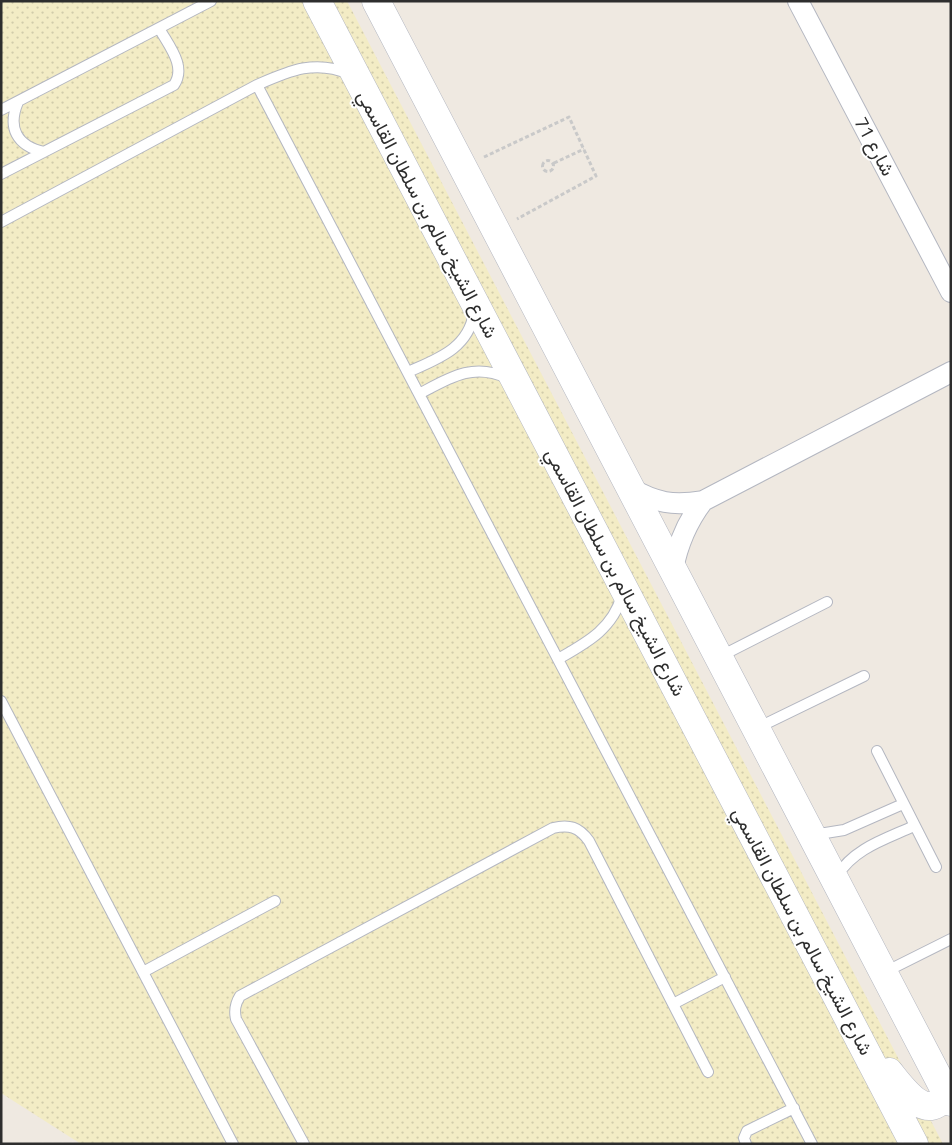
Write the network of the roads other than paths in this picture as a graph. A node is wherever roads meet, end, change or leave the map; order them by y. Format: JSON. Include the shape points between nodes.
{"nodes":[{"id":1,"x":211,"y":1,"type":"edge"},
{"id":2,"x":317,"y":1,"type":"edge"},
{"id":3,"x":376,"y":1,"type":"edge"},
{"id":4,"x":798,"y":1,"type":"edge"},
{"id":5,"x":159,"y":28,"type":"junction"},
{"id":6,"x":357,"y":78,"type":"junction"},
{"id":7,"x":257,"y":85,"type":"junction"},
{"id":8,"x":18,"y":102,"type":"junction"},
{"id":9,"x":1,"y":110,"type":"edge"},
{"id":10,"x":44,"y":152,"type":"junction"},
{"id":11,"x":1,"y":174,"type":"edge"},
{"id":12,"x":1,"y":222,"type":"edge"},
{"id":13,"x":951,"y":292,"type":"edge"},
{"id":14,"x":476,"y":305,"type":"junction"},
{"id":15,"x":408,"y":372,"type":"junction"},
{"id":16,"x":951,"y":372,"type":"edge"},
{"id":17,"x":515,"y":381,"type":"junction"},
{"id":18,"x":420,"y":394,"type":"junction"},
{"id":19,"x":630,"y":488,"type":"junction"},
{"id":20,"x":703,"y":501,"type":"junction"},
{"id":21,"x":673,"y":569,"type":"junction"},
{"id":22,"x":624,"y":587,"type":"junction"},
{"id":23,"x":827,"y":602,"type":"dead end"},
{"id":24,"x":719,"y":657,"type":"junction"},
{"id":25,"x":558,"y":659,"type":"junction"},
{"id":26,"x":864,"y":676,"type":"dead end"},
{"id":27,"x":1,"y":701,"type":"edge"},
{"id":28,"x":756,"y":728,"type":"junction"},
{"id":29,"x":877,"y":751,"type":"dead end"},
{"id":30,"x":903,"y":804,"type":"junction"},
{"id":31,"x":914,"y":826,"type":"junction"},
{"id":32,"x":812,"y":835,"type":"junction"},
{"id":33,"x":936,"y":867,"type":"dead end"},
{"id":34,"x":835,"y":878,"type":"junction"},
{"id":35,"x":276,"y":901,"type":"dead end"},
{"id":36,"x":951,"y":939,"type":"edge"},
{"id":37,"x":142,"y":972,"type":"junction"},
{"id":38,"x":884,"y":972,"type":"junction"},
{"id":39,"x":725,"y":977,"type":"junction"},
{"id":40,"x":673,"y":1004,"type":"junction"},
{"id":41,"x":857,"y":1034,"type":"junction"},
{"id":42,"x":708,"y":1072,"type":"dead end"},
{"id":43,"x":949,"y":1097,"type":"edge"},
{"id":44,"x":794,"y":1108,"type":"junction"},
{"id":45,"x":233,"y":1144,"type":"edge"},
{"id":46,"x":304,"y":1144,"type":"edge"},
{"id":47,"x":746,"y":1144,"type":"edge"},
{"id":48,"x":812,"y":1144,"type":"edge"},
{"id":49,"x":914,"y":1144,"type":"edge"}],
"edges":[{"from":1,"to":5,"type":"lane"},
{"from":2,"to":6,"type":"street","name":"شارع الشيخ سالم بن سلطان القاسمي"},
{"from":3,"to":19,"type":"street"},
{"from":4,"to":13,"type":"street","name":"شارع 71"},
{"from":5,"to":8,"type":"lane"},
{"from":5,"to":10,"type":"lane","via":[[179,67],[178,80],[174,85]]},
{"from":6,"to":7,"type":"lane","via":[[340,70],[302,68]]},
{"from":6,"to":14,"type":"street","name":"شارع الشيخ سالم بن سلطان القاسمي"},
{"from":7,"to":12,"type":"lane"},
{"from":7,"to":15,"type":"lane"},
{"from":8,"to":9,"type":"lane"},
{"from":8,"to":10,"type":"lane","via":[[13,113],[17,135],[33,150]]},
{"from":10,"to":11,"type":"lane"},
{"from":14,"to":15,"type":"lane","via":[[473,322],[465,338],[453,350]]},
{"from":14,"to":17,"type":"street","name":"شارع الشيخ سالم بن سلطان القاسمي"},
{"from":15,"to":18,"type":"lane"},
{"from":16,"to":20,"type":"street"},
{"from":17,"to":18,"type":"lane","via":[[481,371],[462,373]]},
{"from":17,"to":22,"type":"street","name":"شارع الشيخ سالم بن سلطان القاسمي"},
{"from":18,"to":25,"type":"lane"},
{"from":19,"to":20,"type":"street","via":[[646,498],[665,503]]},
{"from":19,"to":21,"type":"street"},
{"from":20,"to":21,"type":"street","via":[[683,533]]},
{"from":21,"to":24,"type":"street"},
{"from":22,"to":25,"type":"lane","via":[[611,621],[599,634]]},
{"from":22,"to":41,"type":"street","name":"شارع الشيخ سالم بن سلطان القاسمي"},
{"from":23,"to":24,"type":"lane"},
{"from":24,"to":28,"type":"street"},
{"from":25,"to":39,"type":"lane"},
{"from":26,"to":28,"type":"lane"},
{"from":27,"to":37,"type":"lane"},
{"from":28,"to":32,"type":"street"},
{"from":29,"to":30,"type":"lane"},
{"from":30,"to":31,"type":"lane"},
{"from":30,"to":32,"type":"lane","via":[[844,830]]},
{"from":31,"to":33,"type":"lane"},
{"from":31,"to":34,"type":"lane","via":[[855,854]]},
{"from":32,"to":34,"type":"street"},
{"from":34,"to":38,"type":"street"},
{"from":35,"to":37,"type":"lane"},
{"from":36,"to":38,"type":"lane"},
{"from":37,"to":45,"type":"lane"},
{"from":38,"to":43,"type":"street"},
{"from":39,"to":40,"type":"lane"},
{"from":39,"to":44,"type":"lane"},
{"from":40,"to":42,"type":"lane"},
{"from":40,"to":46,"type":"lane","via":[[583,832],[563,825],[553,828],[240,996],[234,1011],[236,1019]]},
{"from":41,"to":43,"type":"street","via":[[916,1102],[934,1105]]},
{"from":41,"to":49,"type":"street","name":"شارع الشيخ سالم بن سلطان القاسمي"},
{"from":44,"to":47,"type":"lane","via":[[747,1130]]},
{"from":44,"to":48,"type":"lane"}]}
